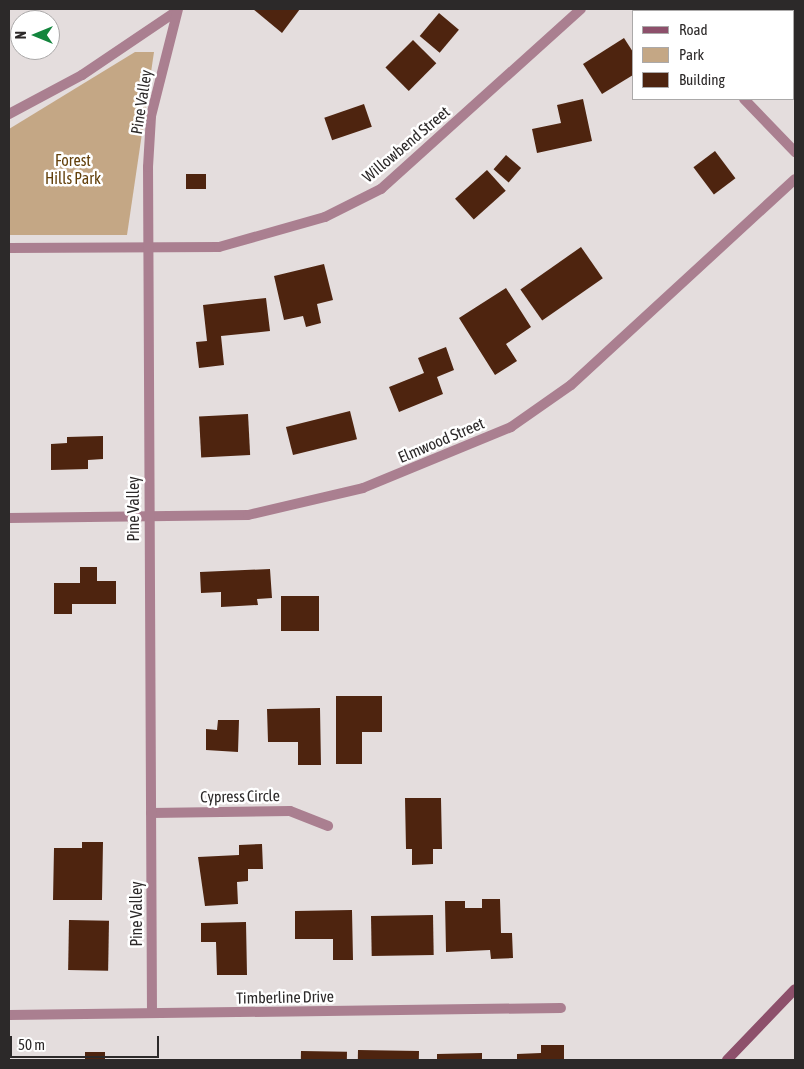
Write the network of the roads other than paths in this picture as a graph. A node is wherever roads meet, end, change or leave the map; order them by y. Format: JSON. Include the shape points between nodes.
{"nodes":[{"id":1,"x":581,"y":9,"type":"edge"},
{"id":2,"x":176,"y":11,"type":"edge"},
{"id":3,"x":745,"y":100,"type":"edge"},
{"id":4,"x":9,"y":114,"type":"edge"},
{"id":5,"x":795,"y":152,"type":"edge"},
{"id":6,"x":795,"y":179,"type":"edge"},
{"id":7,"x":9,"y":248,"type":"edge"},
{"id":8,"x":146,"y":248,"type":"junction"},
{"id":9,"x":148,"y":517,"type":"junction"},
{"id":10,"x":9,"y":518,"type":"edge"},
{"id":11,"x":151,"y":812,"type":"junction"},
{"id":12,"x":328,"y":826,"type":"dead end"},
{"id":13,"x":795,"y":989,"type":"edge"},
{"id":14,"x":561,"y":1008,"type":"dead end"},
{"id":15,"x":152,"y":1013,"type":"junction"},
{"id":16,"x":9,"y":1015,"type":"edge"},
{"id":17,"x":728,"y":1060,"type":"edge"}],
"edges":[{"from":1,"to":8,"type":"street","name":"Willowbend Street","via":[[381,189],[325,217],[273,234],[219,247]]},
{"from":2,"to":4,"type":"street","via":[[82,74]]},
{"from":2,"to":8,"type":"street","name":"Pine Valley","via":[[152,116]]},
{"from":3,"to":5,"type":"street"},
{"from":6,"to":9,"type":"street","name":"Elmwood Street","via":[[571,385],[511,427],[363,488],[312,502],[248,515]]},
{"from":7,"to":8,"type":"street","name":"Willowbend Street"},
{"from":8,"to":9,"type":"street","name":"Pine Valley"},
{"from":9,"to":10,"type":"street","name":"Elmwood Street"},
{"from":9,"to":11,"type":"street","name":"Pine Valley"},
{"from":11,"to":12,"type":"street","name":"Cypress Circle","via":[[290,811]]},
{"from":11,"to":15,"type":"street","name":"Pine Valley"},
{"from":13,"to":17,"type":"main road"},
{"from":14,"to":15,"type":"street","name":"Timberline Drive"},
{"from":15,"to":16,"type":"street","name":"Timberline Drive"}]}
